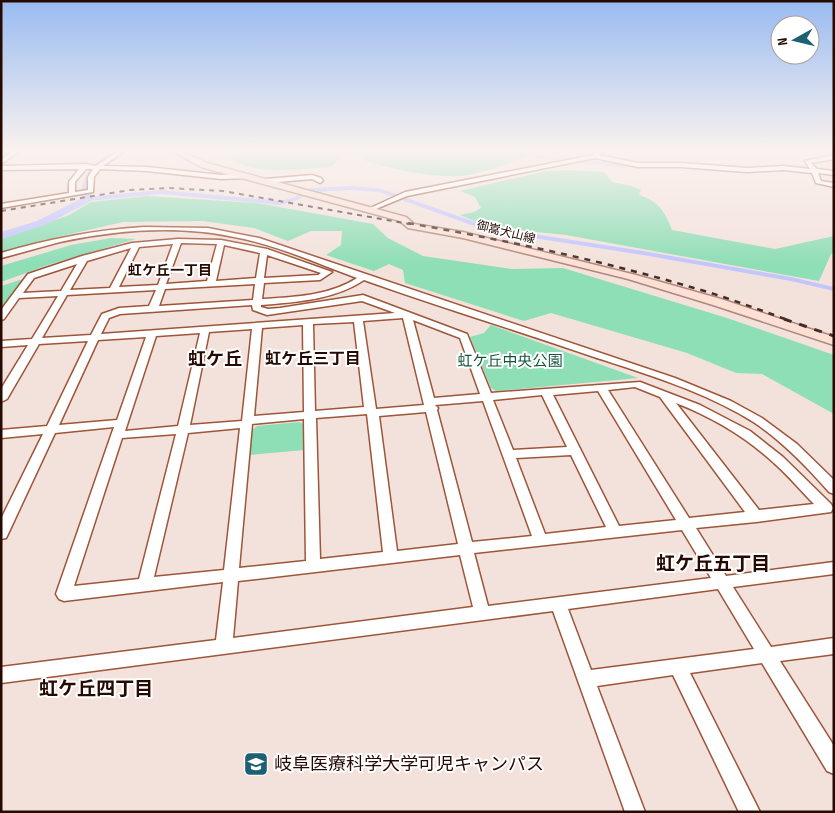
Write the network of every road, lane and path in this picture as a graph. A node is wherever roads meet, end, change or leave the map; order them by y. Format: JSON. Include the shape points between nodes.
{"nodes":[{"id":1,"x":72,"y":188,"type":"edge"},
{"id":2,"x":90,"y":188,"type":"edge"},
{"id":3,"x":292,"y":188,"type":"edge"},
{"id":4,"x":436,"y":188,"type":"edge"},
{"id":5,"x":72,"y":194,"type":"junction"},
{"id":6,"x":1,"y":206,"type":"edge"},
{"id":7,"x":369,"y":210,"type":"junction"},
{"id":8,"x":178,"y":241,"type":"junction"},
{"id":9,"x":221,"y":242,"type":"junction"},
{"id":10,"x":136,"y":245,"type":"junction"},
{"id":11,"x":264,"y":251,"type":"junction"},
{"id":12,"x":1,"y":256,"type":"edge"},
{"id":13,"x":86,"y":258,"type":"junction"},
{"id":14,"x":364,"y":277,"type":"junction"},
{"id":15,"x":260,"y":281,"type":"junction"},
{"id":16,"x":211,"y":284,"type":"junction"},
{"id":17,"x":161,"y":287,"type":"junction"},
{"id":18,"x":113,"y":290,"type":"junction"},
{"id":19,"x":65,"y":293,"type":"junction"},
{"id":20,"x":16,"y":296,"type":"junction"},
{"id":21,"x":257,"y":302,"type":"junction"},
{"id":22,"x":153,"y":309,"type":"junction"},
{"id":23,"x":408,"y":315,"type":"junction"},
{"id":24,"x":1,"y":317,"type":"edge"},
{"id":25,"x":358,"y":318,"type":"junction"},
{"id":26,"x":308,"y":322,"type":"junction"},
{"id":27,"x":257,"y":326,"type":"junction"},
{"id":28,"x":205,"y":330,"type":"junction"},
{"id":29,"x":152,"y":333,"type":"junction"},
{"id":30,"x":95,"y":337,"type":"junction"},
{"id":31,"x":834,"y":341,"type":"edge"},
{"id":32,"x":36,"y":342,"type":"junction"},
{"id":33,"x":1,"y":344,"type":"edge"},
{"id":34,"x":602,"y":387,"type":"junction"},
{"id":35,"x":546,"y":392,"type":"junction"},
{"id":36,"x":664,"y":394,"type":"junction"},
{"id":37,"x":488,"y":397,"type":"junction"},
{"id":38,"x":1,"y":399,"type":"edge"},
{"id":39,"x":431,"y":405,"type":"junction"},
{"id":40,"x":372,"y":411,"type":"junction"},
{"id":41,"x":310,"y":414,"type":"junction"},
{"id":42,"x":247,"y":422,"type":"junction"},
{"id":43,"x":120,"y":429,"type":"junction"},
{"id":44,"x":51,"y":430,"type":"junction"},
{"id":45,"x":183,"y":430,"type":"junction"},
{"id":46,"x":1,"y":434,"type":"edge"},
{"id":47,"x":576,"y":451,"type":"junction"},
{"id":48,"x":509,"y":454,"type":"junction"},
{"id":49,"x":834,"y":488,"type":"edge"},
{"id":50,"x":756,"y":517,"type":"junction"},
{"id":51,"x":687,"y":524,"type":"junction"},
{"id":52,"x":616,"y":533,"type":"junction"},
{"id":53,"x":1,"y":534,"type":"edge"},
{"id":54,"x":541,"y":541,"type":"junction"},
{"id":55,"x":466,"y":550,"type":"junction"},
{"id":56,"x":391,"y":558,"type":"junction"},
{"id":57,"x":313,"y":567,"type":"junction"},
{"id":58,"x":834,"y":568,"type":"edge"},
{"id":59,"x":232,"y":576,"type":"junction"},
{"id":60,"x":722,"y":582,"type":"junction"},
{"id":61,"x":145,"y":585,"type":"junction"},
{"id":62,"x":558,"y":603,"type":"junction"},
{"id":63,"x":482,"y":612,"type":"junction"},
{"id":64,"x":224,"y":646,"type":"junction"},
{"id":65,"x":834,"y":646,"type":"edge"},
{"id":66,"x":767,"y":655,"type":"junction"},
{"id":67,"x":678,"y":667,"type":"junction"},
{"id":68,"x":1,"y":675,"type":"edge"},
{"id":69,"x":586,"y":679,"type":"junction"},
{"id":70,"x":834,"y":764,"type":"edge"},
{"id":71,"x":635,"y":812,"type":"edge"},
{"id":72,"x":750,"y":812,"type":"edge"}],
"edges":[{"from":1,"to":5,"type":"street"},
{"from":2,"to":5,"type":"street","via":[[91,191]]},
{"from":3,"to":7,"type":"main road","name":"御嵩犬山線"},
{"from":4,"to":7,"type":"street","via":[[405,194]]},
{"from":5,"to":6,"type":"street"},
{"from":7,"to":31,"type":"main road","name":"御嵩犬山線","via":[[403,219],[411,226],[463,235],[632,277]]},
{"from":8,"to":9,"type":"street"},
{"from":8,"to":10,"type":"street"},
{"from":8,"to":17,"type":"street"},
{"from":9,"to":11,"type":"street"},
{"from":9,"to":16,"type":"street"},
{"from":10,"to":13,"type":"street"},
{"from":10,"to":18,"type":"street"},
{"from":11,"to":15,"type":"street"},
{"from":11,"to":15,"type":"street","via":[[328,272],[320,276]]},
{"from":12,"to":14,"type":"street","via":[[50,241],[105,231],[197,230],[267,242]]},
{"from":13,"to":19,"type":"street"},
{"from":13,"to":20,"type":"street","via":[[31,276]]},
{"from":14,"to":21,"type":"street","via":[[308,299]]},
{"from":14,"to":49,"type":"street","via":[[706,393],[769,428]]},
{"from":15,"to":16,"type":"street"},
{"from":15,"to":21,"type":"street"},
{"from":16,"to":17,"type":"street"},
{"from":17,"to":18,"type":"street"},
{"from":17,"to":22,"type":"street"},
{"from":18,"to":19,"type":"street"},
{"from":19,"to":20,"type":"street"},
{"from":19,"to":32,"type":"street"},
{"from":20,"to":24,"type":"street"},
{"from":21,"to":22,"type":"street"},
{"from":21,"to":23,"type":"street","via":[[256,308],[272,312],[363,298]]},
{"from":22,"to":30,"type":"street","via":[[119,311],[105,316]]},
{"from":23,"to":25,"type":"street"},
{"from":23,"to":37,"type":"street","via":[[464,336]]},
{"from":23,"to":39,"type":"street"},
{"from":25,"to":26,"type":"street"},
{"from":25,"to":40,"type":"street"},
{"from":26,"to":27,"type":"street"},
{"from":26,"to":41,"type":"street"},
{"from":27,"to":28,"type":"street"},
{"from":27,"to":42,"type":"street"},
{"from":28,"to":29,"type":"street"},
{"from":28,"to":45,"type":"street"},
{"from":29,"to":30,"type":"street"},
{"from":29,"to":43,"type":"street"},
{"from":30,"to":32,"type":"street"},
{"from":30,"to":44,"type":"street"},
{"from":32,"to":33,"type":"street"},
{"from":32,"to":38,"type":"street"},
{"from":34,"to":35,"type":"street"},
{"from":34,"to":36,"type":"street","via":[[636,384]]},
{"from":34,"to":51,"type":"street"},
{"from":35,"to":37,"type":"street"},
{"from":35,"to":47,"type":"street"},
{"from":36,"to":50,"type":"street"},
{"from":36,"to":50,"type":"street","via":[[746,434],[779,460],[826,508]]},
{"from":37,"to":39,"type":"street"},
{"from":37,"to":48,"type":"street"},
{"from":39,"to":40,"type":"street"},
{"from":39,"to":55,"type":"street"},
{"from":40,"to":41,"type":"street"},
{"from":40,"to":56,"type":"street"},
{"from":41,"to":42,"type":"street"},
{"from":41,"to":57,"type":"street"},
{"from":42,"to":45,"type":"street"},
{"from":42,"to":59,"type":"street"},
{"from":43,"to":44,"type":"street"},
{"from":43,"to":45,"type":"street"},
{"from":43,"to":61,"type":"street","via":[[64,594]]},
{"from":44,"to":46,"type":"street"},
{"from":44,"to":53,"type":"street"},
{"from":45,"to":61,"type":"street"},
{"from":47,"to":48,"type":"street"},
{"from":47,"to":52,"type":"street"},
{"from":48,"to":54,"type":"street"},
{"from":50,"to":51,"type":"street"},
{"from":51,"to":52,"type":"street"},
{"from":51,"to":60,"type":"street"},
{"from":52,"to":54,"type":"street"},
{"from":54,"to":55,"type":"street"},
{"from":55,"to":56,"type":"street"},
{"from":55,"to":63,"type":"street"},
{"from":56,"to":57,"type":"street"},
{"from":57,"to":59,"type":"street"},
{"from":58,"to":60,"type":"street"},
{"from":59,"to":61,"type":"street"},
{"from":59,"to":64,"type":"street"},
{"from":60,"to":62,"type":"street"},
{"from":60,"to":66,"type":"street"},
{"from":62,"to":63,"type":"street"},
{"from":62,"to":69,"type":"street"},
{"from":63,"to":64,"type":"street"},
{"from":64,"to":68,"type":"street"},
{"from":65,"to":66,"type":"street"},
{"from":66,"to":67,"type":"street"},
{"from":66,"to":70,"type":"street"},
{"from":67,"to":69,"type":"street"},
{"from":67,"to":72,"type":"street"},
{"from":69,"to":71,"type":"street"}]}
